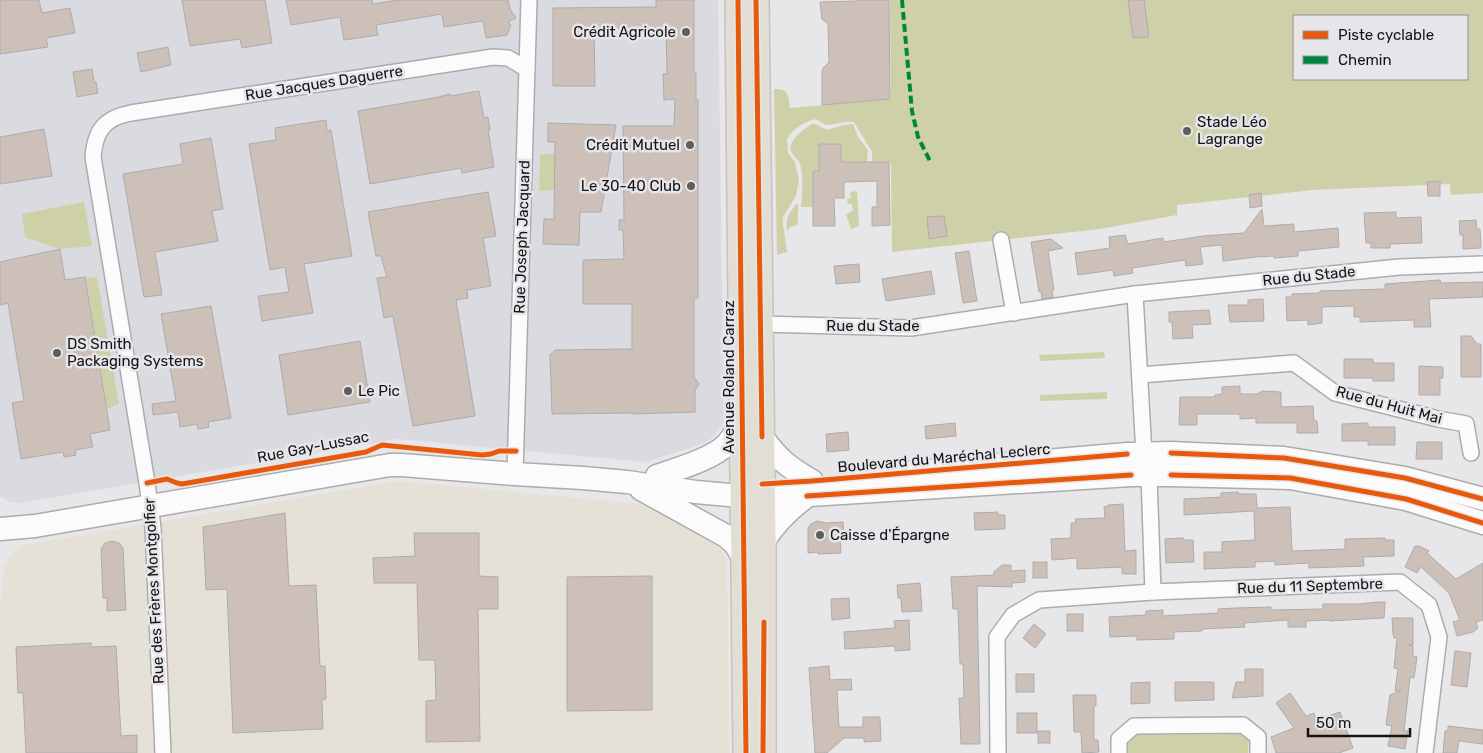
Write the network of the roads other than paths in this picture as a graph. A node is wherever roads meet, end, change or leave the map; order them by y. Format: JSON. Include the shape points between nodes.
{"nodes":[{"id":1,"x":530,"y":0,"type":"edge"},
{"id":2,"x":738,"y":0,"type":"edge"},
{"id":3,"x":756,"y":0,"type":"edge"},
{"id":4,"x":527,"y":69,"type":"junction"},
{"id":5,"x":120,"y":115,"type":"joint"},
{"id":6,"x":1001,"y":240,"type":"dead end"},
{"id":7,"x":1483,"y":264,"type":"edge"},
{"id":8,"x":1135,"y":294,"type":"junction"},
{"id":9,"x":1014,"y":313,"type":"junction"},
{"id":10,"x":760,"y":324,"type":"junction"},
{"id":11,"x":1140,"y":375,"type":"junction"},
{"id":12,"x":741,"y":420,"type":"junction"},
{"id":13,"x":762,"y":437,"type":"junction"},
{"id":14,"x":1471,"y":453,"type":"dead end"},
{"id":15,"x":1146,"y":464,"type":"junction"},
{"id":16,"x":514,"y":474,"type":"junction"},
{"id":17,"x":657,"y":476,"type":"junction"},
{"id":18,"x":627,"y":482,"type":"junction"},
{"id":19,"x":809,"y":489,"type":"junction"},
{"id":20,"x":752,"y":490,"type":"junction"},
{"id":21,"x":1483,"y":499,"type":"edge"},
{"id":22,"x":150,"y":506,"type":"junction"},
{"id":23,"x":1483,"y":523,"type":"edge"},
{"id":24,"x":0,"y":529,"type":"edge"},
{"id":25,"x":753,"y":548,"type":"junction"},
{"id":26,"x":1154,"y":592,"type":"junction"},
{"id":27,"x":163,"y":753,"type":"edge"},
{"id":28,"x":746,"y":753,"type":"edge"},
{"id":29,"x":763,"y":753,"type":"edge"},
{"id":30,"x":998,"y":753,"type":"edge"},
{"id":31,"x":1120,"y":753,"type":"edge"},
{"id":32,"x":1258,"y":753,"type":"edge"},
{"id":33,"x":1425,"y":753,"type":"edge"}],
"edges":[{"from":1,"to":4,"type":"street","name":"Rue Joseph Jacquard"},
{"from":2,"to":12,"type":"main road","name":"Avenue Roland Carraz"},
{"from":3,"to":10,"type":"main road","name":"Avenue Roland Carraz"},
{"from":4,"to":5,"type":"street","name":"Rue Jacques Daguerre","via":[[508,58],[493,57]]},
{"from":4,"to":16,"type":"street","name":"Rue Joseph Jacquard"},
{"from":5,"to":22,"type":"street","name":"Rue des Frères Montgolfier","via":[[99,130],[93,157]]},
{"from":6,"to":9,"type":"street"},
{"from":7,"to":8,"type":"street","name":"Rue du Stade","via":[[1399,267]]},
{"from":8,"to":9,"type":"street","name":"Rue du Stade"},
{"from":8,"to":11,"type":"street"},
{"from":9,"to":10,"type":"street","name":"Rue du Stade","via":[[911,328]]},
{"from":10,"to":13,"type":"main road","name":"Avenue Roland Carraz"},
{"from":11,"to":14,"type":"street","name":"Rue du Huit Mai","via":[[1294,363],[1335,393],[1466,424]]},
{"from":11,"to":15,"type":"street"},
{"from":12,"to":17,"type":"main road","via":[[735,434],[720,450]]},
{"from":12,"to":20,"type":"main road","name":"Avenue Roland Carraz"},
{"from":13,"to":19,"type":"main road"},
{"from":13,"to":20,"type":"main road","name":"Avenue Roland Carraz"},
{"from":15,"to":19,"type":"main road","name":"Boulevard du Maréchal Leclerc"},
{"from":15,"to":21,"type":"main road","name":"Boulevard du Maréchal Leclerc","via":[[1171,453],[1284,458],[1405,478]]},
{"from":15,"to":23,"type":"main road","name":"Boulevard du Maréchal Leclerc","via":[[1290,478],[1406,499]]},
{"from":15,"to":26,"type":"street"},
{"from":16,"to":18,"type":"main road","name":"Rue Gay-Lussac"},
{"from":16,"to":22,"type":"main road","name":"Rue Gay-Lussac","via":[[390,466]]},
{"from":17,"to":18,"type":"main road","name":"Rue Gay-Lussac"},
{"from":17,"to":20,"type":"main road","name":"Rue Gay-Lussac","via":[[698,478]]},
{"from":18,"to":20,"type":"main road","name":"Rue Gay-Lussac","via":[[696,492]]},
{"from":18,"to":25,"type":"main road","via":[[735,544]]},
{"from":19,"to":20,"type":"main road","name":"Boulevard du Maréchal Leclerc"},
{"from":19,"to":25,"type":"main road"},
{"from":20,"to":25,"type":"main road","name":"Avenue Roland Carraz"},
{"from":22,"to":24,"type":"main road","name":"Rue Gay-Lussac"},
{"from":22,"to":27,"type":"street","name":"Rue des Frères Montgolfier"},
{"from":25,"to":28,"type":"main road","name":"Avenue Roland Carraz"},
{"from":25,"to":29,"type":"main road","name":"Avenue Roland Carraz"},
{"from":26,"to":30,"type":"street","name":"Rue du 11 Septembre","via":[[1040,600],[1013,615],[997,636]]},
{"from":26,"to":33,"type":"street","name":"Rue du 11 Septembre","via":[[1400,582],[1428,605],[1439,638]]},
{"from":31,"to":32,"type":"street","via":[[1119,739],[1134,726],[1214,725],[1244,725],[1258,737]]}]}
